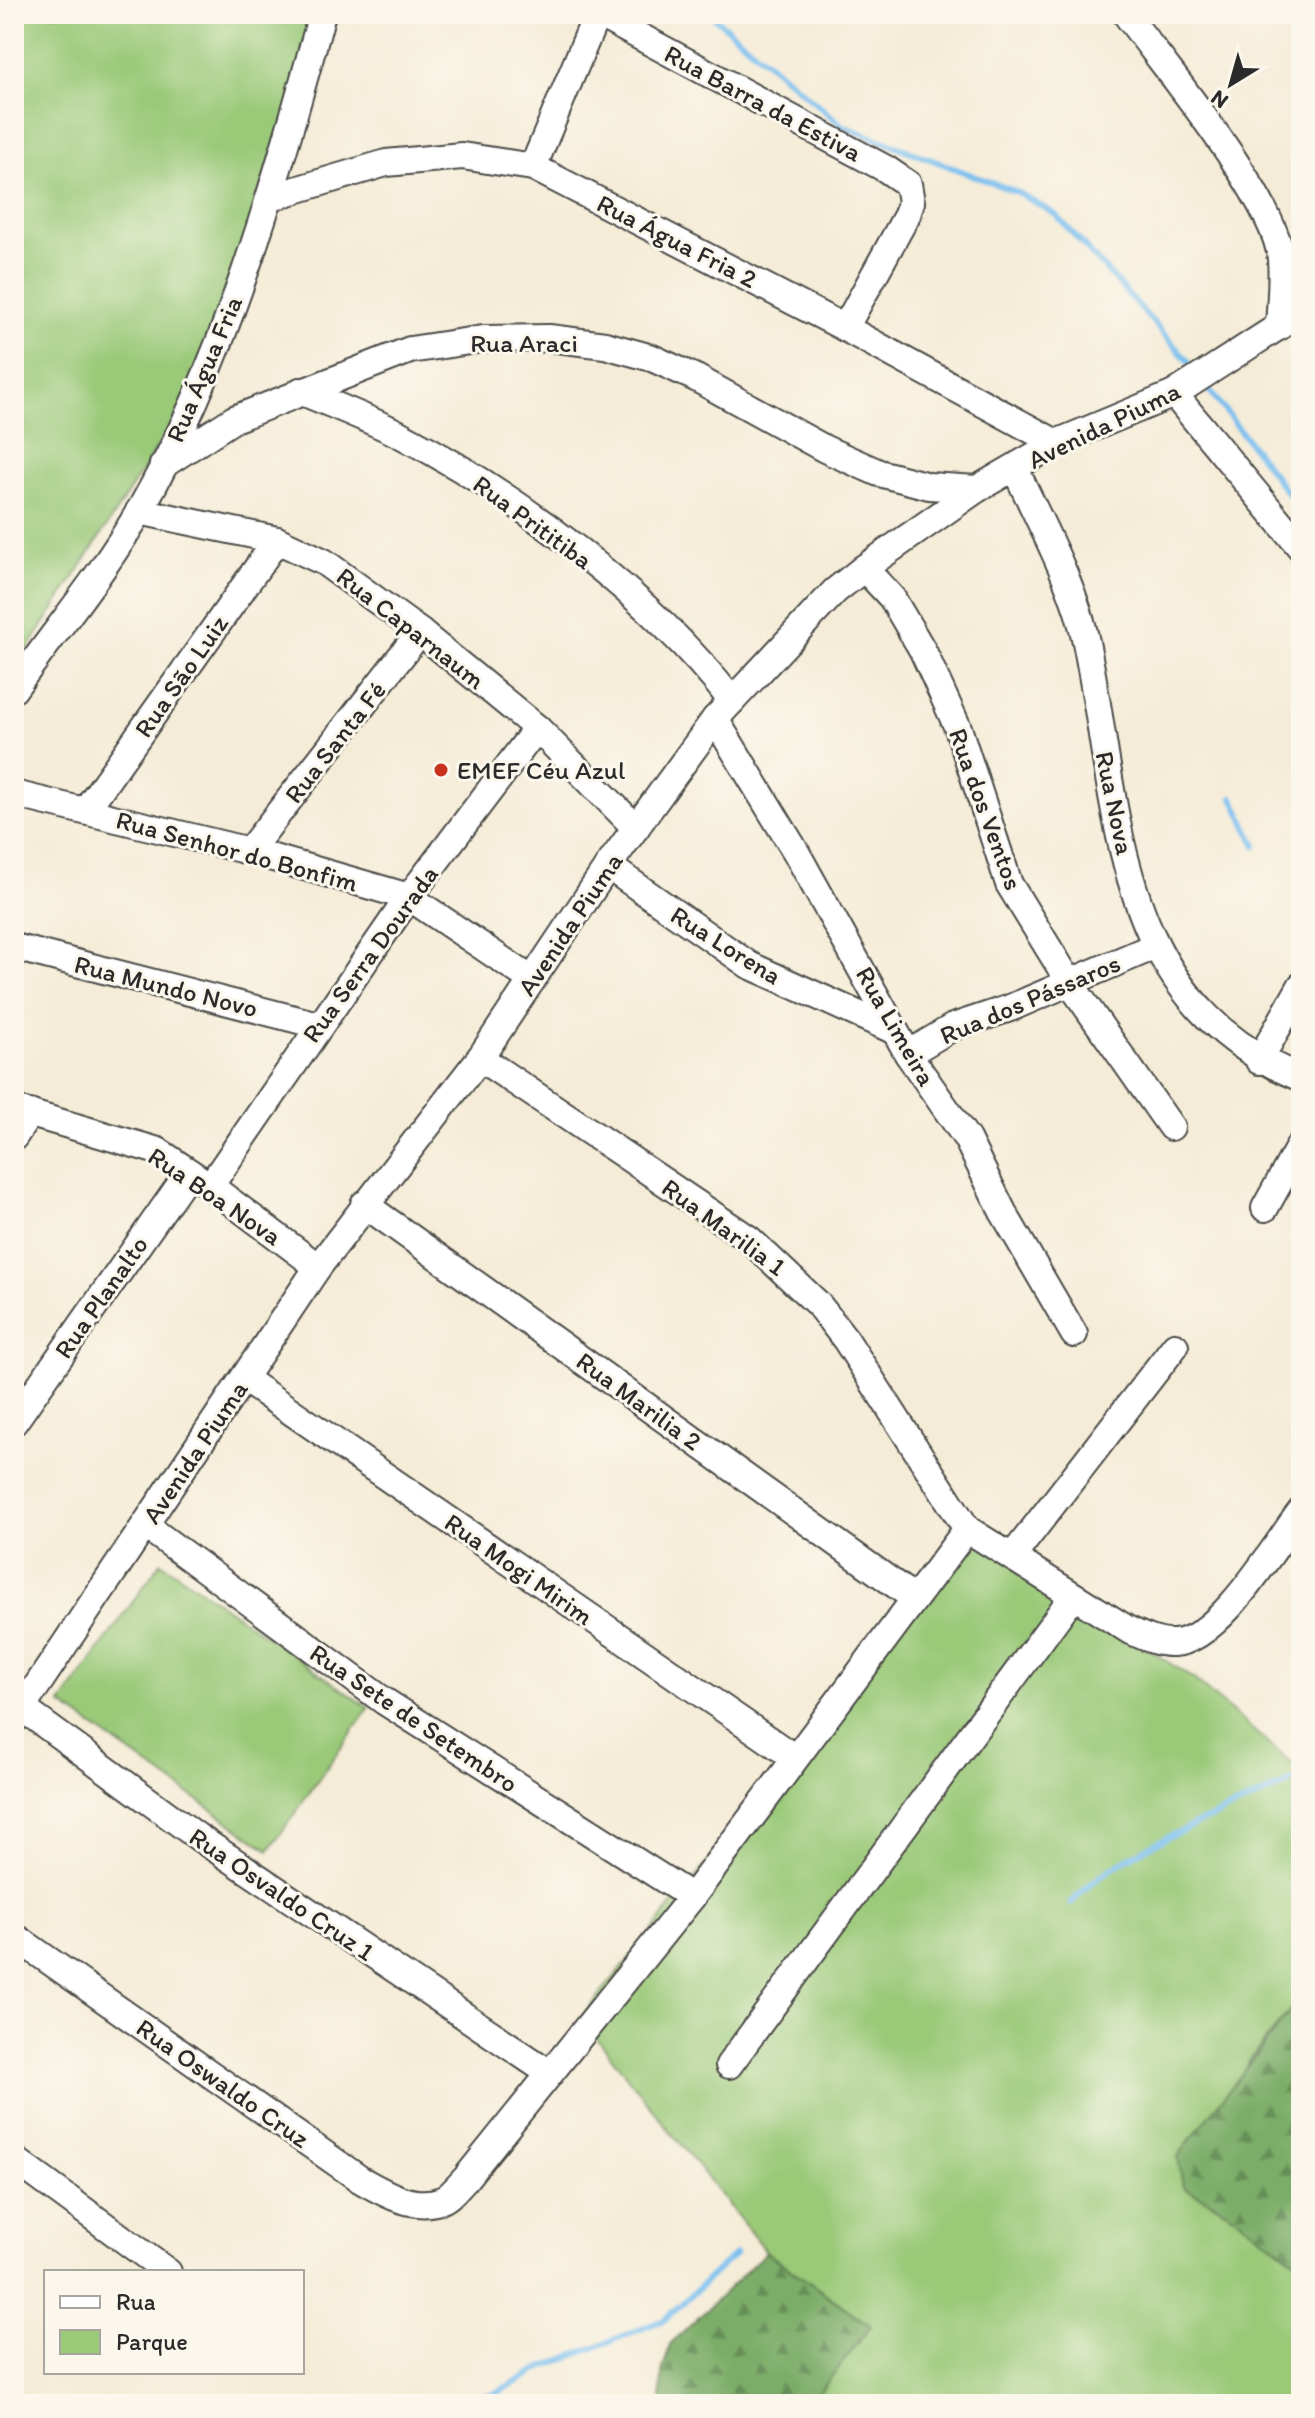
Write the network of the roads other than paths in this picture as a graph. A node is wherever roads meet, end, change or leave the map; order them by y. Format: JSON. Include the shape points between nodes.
{"nodes":[{"id":1,"x":322,"y":14,"type":"edge"},
{"id":2,"x":598,"y":14,"type":"edge"},
{"id":3,"x":1126,"y":14,"type":"edge"},
{"id":4,"x":533,"y":167,"type":"junction"},
{"id":5,"x":272,"y":197,"type":"junction"},
{"id":6,"x":1301,"y":312,"type":"edge"},
{"id":7,"x":1279,"y":327,"type":"junction"},
{"id":8,"x":845,"y":328,"type":"junction"},
{"id":9,"x":300,"y":391,"type":"junction"},
{"id":10,"x":1174,"y":394,"type":"junction"},
{"id":11,"x":1056,"y":443,"type":"junction"},
{"id":12,"x":163,"y":465,"type":"junction"},
{"id":13,"x":1015,"y":468,"type":"junction"},
{"id":14,"x":977,"y":489,"type":"junction"},
{"id":15,"x":139,"y":511,"type":"junction"},
{"id":16,"x":277,"y":540,"type":"junction"},
{"id":17,"x":1301,"y":548,"type":"edge"},
{"id":18,"x":864,"y":568,"type":"junction"},
{"id":19,"x":420,"y":632,"type":"junction"},
{"id":20,"x":14,"y":689,"type":"edge"},
{"id":21,"x":724,"y":710,"type":"junction"},
{"id":22,"x":537,"y":728,"type":"junction"},
{"id":23,"x":14,"y":794,"type":"edge"},
{"id":24,"x":85,"y":811,"type":"junction"},
{"id":25,"x":636,"y":828,"type":"junction"},
{"id":26,"x":249,"y":851,"type":"junction"},
{"id":27,"x":608,"y":866,"type":"junction"},
{"id":28,"x":409,"y":897,"type":"junction"},
{"id":29,"x":1155,"y":946,"type":"junction"},
{"id":30,"x":14,"y":947,"type":"edge"},
{"id":31,"x":532,"y":980,"type":"junction"},
{"id":32,"x":1070,"y":983,"type":"junction"},
{"id":33,"x":1301,"y":986,"type":"edge"},
{"id":34,"x":318,"y":1025,"type":"junction"},
{"id":35,"x":901,"y":1043,"type":"junction"},
{"id":36,"x":480,"y":1058,"type":"junction"},
{"id":37,"x":1259,"y":1061,"type":"junction"},
{"id":38,"x":1301,"y":1078,"type":"edge"},
{"id":39,"x":22,"y":1111,"type":"edge"},
{"id":40,"x":1171,"y":1127,"type":"dead end"},
{"id":41,"x":14,"y":1137,"type":"edge"},
{"id":42,"x":1301,"y":1143,"type":"edge"},
{"id":43,"x":200,"y":1179,"type":"junction"},
{"id":44,"x":364,"y":1204,"type":"junction"},
{"id":45,"x":1265,"y":1208,"type":"dead end"},
{"id":46,"x":318,"y":1267,"type":"junction"},
{"id":47,"x":1074,"y":1334,"type":"dead end"},
{"id":48,"x":1175,"y":1346,"type":"dead end"},
{"id":49,"x":244,"y":1379,"type":"junction"},
{"id":50,"x":14,"y":1422,"type":"edge"},
{"id":51,"x":1301,"y":1511,"type":"edge"},
{"id":52,"x":146,"y":1526,"type":"junction"},
{"id":53,"x":967,"y":1529,"type":"junction"},
{"id":54,"x":1012,"y":1557,"type":"junction"},
{"id":55,"x":1073,"y":1596,"type":"junction"},
{"id":56,"x":914,"y":1598,"type":"junction"},
{"id":57,"x":18,"y":1714,"type":"edge"},
{"id":58,"x":795,"y":1758,"type":"junction"},
{"id":59,"x":692,"y":1897,"type":"junction"},
{"id":60,"x":14,"y":1936,"type":"edge"},
{"id":61,"x":729,"y":2065,"type":"dead end"},
{"id":62,"x":548,"y":2072,"type":"junction"},
{"id":63,"x":14,"y":2159,"type":"edge"},
{"id":64,"x":165,"y":2270,"type":"edge"}],
"edges":[{"from":1,"to":5,"type":"street","name":"Rua Água Fria"},
{"from":2,"to":4,"type":"street"},
{"from":2,"to":8,"type":"street","name":"Rua Barra da Estiva","via":[[908,184],[911,202]]},
{"from":3,"to":7,"type":"street","via":[[1245,179],[1270,225],[1281,257]]},
{"from":4,"to":5,"type":"street","name":"Rua Água Fria 2","via":[[462,156],[386,163]]},
{"from":4,"to":8,"type":"street","name":"Rua Água Fria 2"},
{"from":5,"to":12,"type":"street","name":"Rua Água Fria","via":[[206,380]]},
{"from":6,"to":7,"type":"street","name":"Avenida Piuma"},
{"from":7,"to":10,"type":"street","name":"Avenida Piuma"},
{"from":8,"to":11,"type":"street","name":"Rua Água Fria 2"},
{"from":9,"to":12,"type":"street","name":"Rua Araci","via":[[234,419]]},
{"from":9,"to":14,"type":"street","name":"Rua Araci","via":[[425,348],[483,339],[549,338],[605,345],[696,378],[879,473],[929,486]]},
{"from":9,"to":21,"type":"street","name":"Rua Prititiba","via":[[399,434],[519,505],[640,603],[709,671]]},
{"from":10,"to":11,"type":"street","name":"Avenida Piuma"},
{"from":10,"to":17,"type":"street"},
{"from":11,"to":13,"type":"street","name":"Avenida Piuma"},
{"from":12,"to":15,"type":"street","name":"Rua Água Fria"},
{"from":13,"to":14,"type":"street","name":"Avenida Piuma"},
{"from":13,"to":29,"type":"street","name":"Rua Nova","via":[[1086,640],[1113,812]]},
{"from":14,"to":18,"type":"street","name":"Avenida Piuma"},
{"from":15,"to":16,"type":"street","name":"Rua Caparnaum"},
{"from":15,"to":20,"type":"street","name":"Rua Água Fria"},
{"from":16,"to":19,"type":"street","name":"Rua Caparnaum","via":[[324,562]]},
{"from":16,"to":24,"type":"street","name":"Rua São Luiz"},
{"from":18,"to":21,"type":"street","name":"Avenida Piuma","via":[[835,591]]},
{"from":18,"to":32,"type":"street","name":"Rua dos Ventos","via":[[892,598],[923,651],[958,728],[1009,884]]},
{"from":19,"to":22,"type":"street","name":"Rua Caparnaum"},
{"from":19,"to":26,"type":"street","name":"Rua Santa Fé"},
{"from":21,"to":25,"type":"street","name":"Avenida Piuma"},
{"from":21,"to":35,"type":"street","name":"Rua Limeira"},
{"from":22,"to":25,"type":"street","name":"Rua Caparnaum"},
{"from":22,"to":28,"type":"street","name":"Rua Serra Dourada"},
{"from":23,"to":24,"type":"street","name":"Rua Senhor do Bonfim"},
{"from":24,"to":26,"type":"street","name":"Rua Senhor do Bonfim"},
{"from":25,"to":27,"type":"street","name":"Avenida Piuma"},
{"from":26,"to":28,"type":"street","name":"Rua Senhor do Bonfim"},
{"from":27,"to":31,"type":"street","name":"Avenida Piuma"},
{"from":27,"to":35,"type":"street","name":"Rua Lorena","via":[[749,965]]},
{"from":28,"to":31,"type":"street","name":"Rua Senhor do Bonfim"},
{"from":28,"to":34,"type":"street","name":"Rua Serra Dourada"},
{"from":29,"to":32,"type":"street","name":"Rua dos Pássaros"},
{"from":29,"to":37,"type":"street","name":"Rua Nova","via":[[1196,1008]]},
{"from":30,"to":34,"type":"street","name":"Rua Mundo Novo"},
{"from":31,"to":36,"type":"street","name":"Avenida Piuma"},
{"from":32,"to":35,"type":"street","name":"Rua dos Pássaros"},
{"from":32,"to":40,"type":"street","name":"Rua dos Ventos"},
{"from":33,"to":37,"type":"street"},
{"from":34,"to":43,"type":"street","name":"Rua Serra Dourada"},
{"from":35,"to":47,"type":"street","name":"Rua Limeira","via":[[967,1139]]},
{"from":36,"to":44,"type":"street","name":"Avenida Piuma"},
{"from":36,"to":53,"type":"street","name":"Rua Marilia 1","via":[[749,1239],[789,1274],[846,1340]]},
{"from":37,"to":38,"type":"street","name":"Rua Nova"},
{"from":39,"to":41,"type":"street"},
{"from":39,"to":43,"type":"street","name":"Rua Boa Nova","via":[[158,1151]]},
{"from":42,"to":45,"type":"street"},
{"from":43,"to":46,"type":"street","name":"Rua Boa Nova"},
{"from":43,"to":50,"type":"street","name":"Rua Planalto"},
{"from":44,"to":46,"type":"street","name":"Avenida Piuma"},
{"from":44,"to":56,"type":"street","name":"Rua Marilia 2"},
{"from":46,"to":49,"type":"street","name":"Avenida Piuma"},
{"from":48,"to":54,"type":"street"},
{"from":49,"to":52,"type":"street","name":"Avenida Piuma"},
{"from":49,"to":58,"type":"street","name":"Rua Mogi Mirim"},
{"from":51,"to":55,"type":"street","via":[[1224,1613],[1192,1639],[1153,1640]]},
{"from":52,"to":57,"type":"street","name":"Avenida Piuma"},
{"from":52,"to":59,"type":"street","name":"Rua Sete de Setembro","via":[[384,1701]]},
{"from":53,"to":54,"type":"street"},
{"from":53,"to":56,"type":"street"},
{"from":54,"to":55,"type":"street"},
{"from":55,"to":61,"type":"street"},
{"from":56,"to":58,"type":"street"},
{"from":57,"to":62,"type":"street","name":"Rua Osvaldo Cruz 1"},
{"from":58,"to":59,"type":"street"},
{"from":59,"to":62,"type":"street"},
{"from":60,"to":62,"type":"street","name":"Rua Oswaldo Cruz","via":[[361,2180],[414,2203],[443,2200],[466,2178]]},
{"from":63,"to":64,"type":"street"}]}
